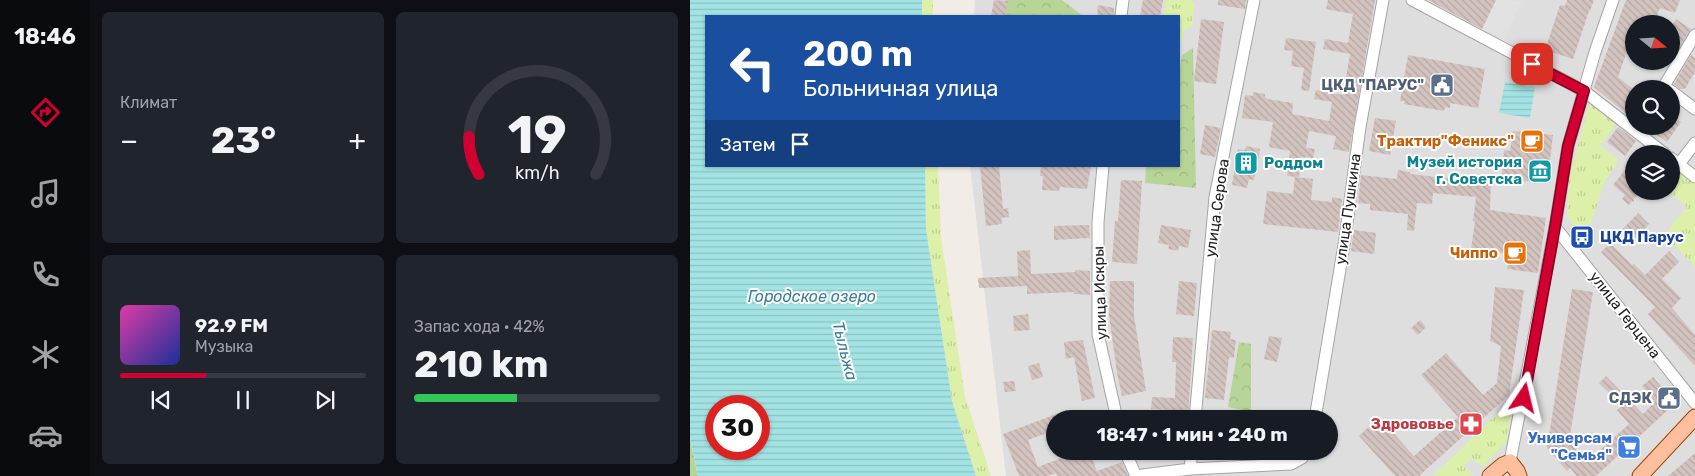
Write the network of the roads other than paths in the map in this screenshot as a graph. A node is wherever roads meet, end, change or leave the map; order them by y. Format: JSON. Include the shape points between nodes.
{"nodes":[{"id":1,"x":1123,"y":0,"type":"edge"},
{"id":2,"x":1254,"y":0,"type":"edge"},
{"id":3,"x":1383,"y":0,"type":"edge"},
{"id":4,"x":1412,"y":0,"type":"edge"},
{"id":5,"x":1613,"y":0,"type":"edge"},
{"id":6,"x":1121,"y":15,"type":"edge"},
{"id":7,"x":1695,"y":35,"type":"edge"},
{"id":8,"x":1668,"y":80,"type":"edge"},
{"id":9,"x":1584,"y":91,"type":"junction"},
{"id":10,"x":1680,"y":98,"type":"edge"},
{"id":11,"x":1695,"y":109,"type":"edge"},
{"id":12,"x":1695,"y":143,"type":"edge"},
{"id":13,"x":1654,"y":145,"type":"edge"},
{"id":14,"x":1680,"y":156,"type":"edge"},
{"id":15,"x":1680,"y":165,"type":"edge"},
{"id":16,"x":1103,"y":167,"type":"edge"},
{"id":17,"x":1695,"y":177,"type":"edge"},
{"id":18,"x":1555,"y":227,"type":"junction"},
{"id":19,"x":1695,"y":403,"type":"edge"},
{"id":20,"x":1115,"y":410,"type":"edge"},
{"id":21,"x":1196,"y":410,"type":"edge"},
{"id":22,"x":1316,"y":410,"type":"edge"},
{"id":23,"x":1695,"y":417,"type":"edge"},
{"id":24,"x":1129,"y":460,"type":"edge"},
{"id":25,"x":1191,"y":460,"type":"edge"},
{"id":26,"x":1298,"y":460,"type":"edge"},
{"id":27,"x":1510,"y":462,"type":"junction"},
{"id":28,"x":1190,"y":468,"type":"junction"},
{"id":29,"x":1136,"y":476,"type":"edge"},
{"id":30,"x":1490,"y":476,"type":"edge"},
{"id":31,"x":1519,"y":476,"type":"edge"},
{"id":32,"x":1640,"y":476,"type":"edge"}],
"edges":[{"from":1,"to":6,"type":"street"},
{"from":2,"to":21,"type":"street","name":"улица Серова","via":[[1216,197]]},
{"from":3,"to":22,"type":"street","name":"улица Пушкина"},
{"from":4,"to":9,"type":"street"},
{"from":5,"to":9,"type":"street"},
{"from":7,"to":8,"type":"street"},
{"from":9,"to":13,"type":"street"},
{"from":9,"to":18,"type":"street","via":[[1568,146]]},
{"from":10,"to":11,"type":"street"},
{"from":12,"to":14,"type":"street"},
{"from":15,"to":17,"type":"street"},
{"from":16,"to":20,"type":"street","name":"улица Искры","via":[[1098,222],[1098,334]]},
{"from":18,"to":19,"type":"street","name":"улица Герцена"},
{"from":18,"to":27,"type":"street"},
{"from":23,"to":32,"type":"main road"},
{"from":24,"to":29,"type":"street"},
{"from":25,"to":28,"type":"street"},
{"from":26,"to":28,"type":"street","via":[[1291,464]]},
{"from":27,"to":30,"type":"main road"},
{"from":27,"to":31,"type":"main road"},
{"from":28,"to":29,"type":"street"}]}
